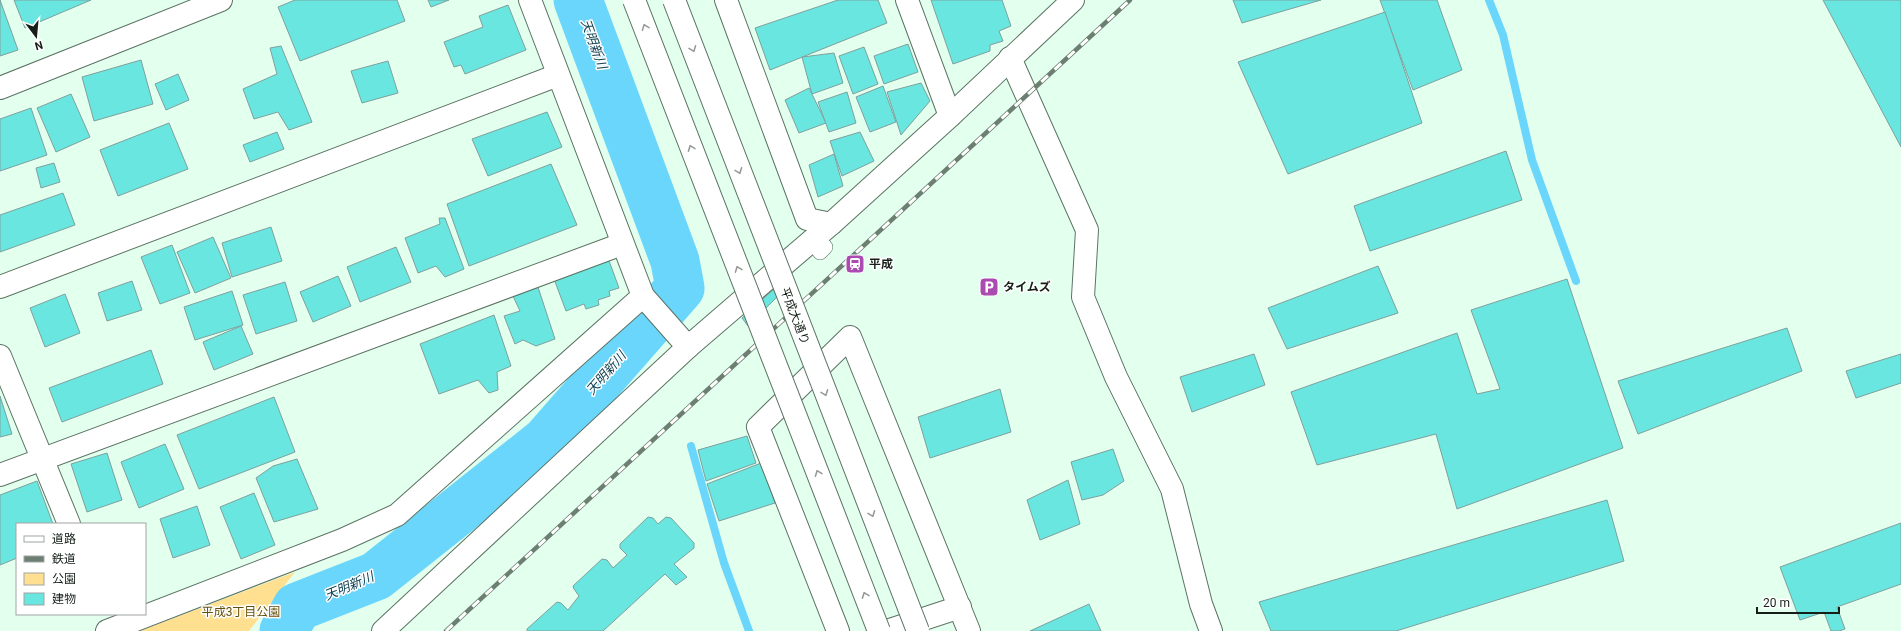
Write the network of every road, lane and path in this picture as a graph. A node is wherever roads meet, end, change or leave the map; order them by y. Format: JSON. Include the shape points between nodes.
{"nodes":[{"id":1,"x":221,"y":0,"type":"edge"},
{"id":2,"x":530,"y":0,"type":"edge"},
{"id":3,"x":634,"y":0,"type":"edge"},
{"id":4,"x":674,"y":0,"type":"edge"},
{"id":5,"x":726,"y":0,"type":"edge"},
{"id":6,"x":907,"y":0,"type":"edge"},
{"id":7,"x":1073,"y":0,"type":"edge"},
{"id":8,"x":1010,"y":58,"type":"junction"},
{"id":9,"x":558,"y":75,"type":"junction"},
{"id":10,"x":0,"y":88,"type":"edge"},
{"id":11,"x":950,"y":116,"type":"junction"},
{"id":12,"x":822,"y":238,"type":"junction"},
{"id":13,"x":622,"y":244,"type":"junction"},
{"id":14,"x":0,"y":287,"type":"edge"},
{"id":15,"x":643,"y":296,"type":"junction"},
{"id":16,"x":688,"y":347,"type":"junction"},
{"id":17,"x":0,"y":356,"type":"edge"},
{"id":18,"x":42,"y":460,"type":"junction"},
{"id":19,"x":0,"y":475,"type":"edge"},
{"id":20,"x":69,"y":523,"type":"edge"},
{"id":21,"x":960,"y":606,"type":"junction"},
{"id":22,"x":146,"y":611,"type":"edge"},
{"id":23,"x":135,"y":615,"type":"edge"},
{"id":24,"x":107,"y":625,"type":"edge"},
{"id":25,"x":383,"y":631,"type":"edge"},
{"id":26,"x":838,"y":631,"type":"edge"},
{"id":27,"x":879,"y":631,"type":"edge"},
{"id":28,"x":887,"y":631,"type":"edge"},
{"id":29,"x":918,"y":631,"type":"edge"},
{"id":30,"x":969,"y":631,"type":"edge"},
{"id":31,"x":1211,"y":631,"type":"edge"}],
"edges":[{"from":1,"to":10,"type":"street"},
{"from":2,"to":9,"type":"street"},
{"from":27,"to":3,"type":"street","one_way":true,"bridge":true},
{"from":4,"to":29,"type":"street","name":"平成大通り","one_way":true,"bridge":true},
{"from":5,"to":12,"type":"street","via":[[807,220]]},
{"from":6,"to":11,"type":"street"},
{"from":7,"to":8,"type":"street"},
{"from":8,"to":11,"type":"street"},
{"from":8,"to":31,"type":"street","via":[[1087,230],[1084,297],[1116,377],[1172,489],[1201,604]]},
{"from":9,"to":13,"type":"street"},
{"from":9,"to":14,"type":"street"},
{"from":11,"to":12,"type":"street"},
{"from":12,"to":16,"type":"street"},
{"from":13,"to":15,"type":"street"},
{"from":13,"to":18,"type":"street"},
{"from":15,"to":16,"type":"street"},
{"from":15,"to":22,"type":"street","via":[[397,515],[342,540]]},
{"from":16,"to":25,"type":"street"},
{"from":17,"to":18,"type":"street"},
{"from":18,"to":19,"type":"street"},
{"from":18,"to":20,"type":"street"},
{"from":21,"to":26,"type":"street","via":[[850,337],[758,427]]},
{"from":21,"to":28,"type":"street"},
{"from":21,"to":30,"type":"street"},
{"from":23,"to":24,"type":"street"}]}
